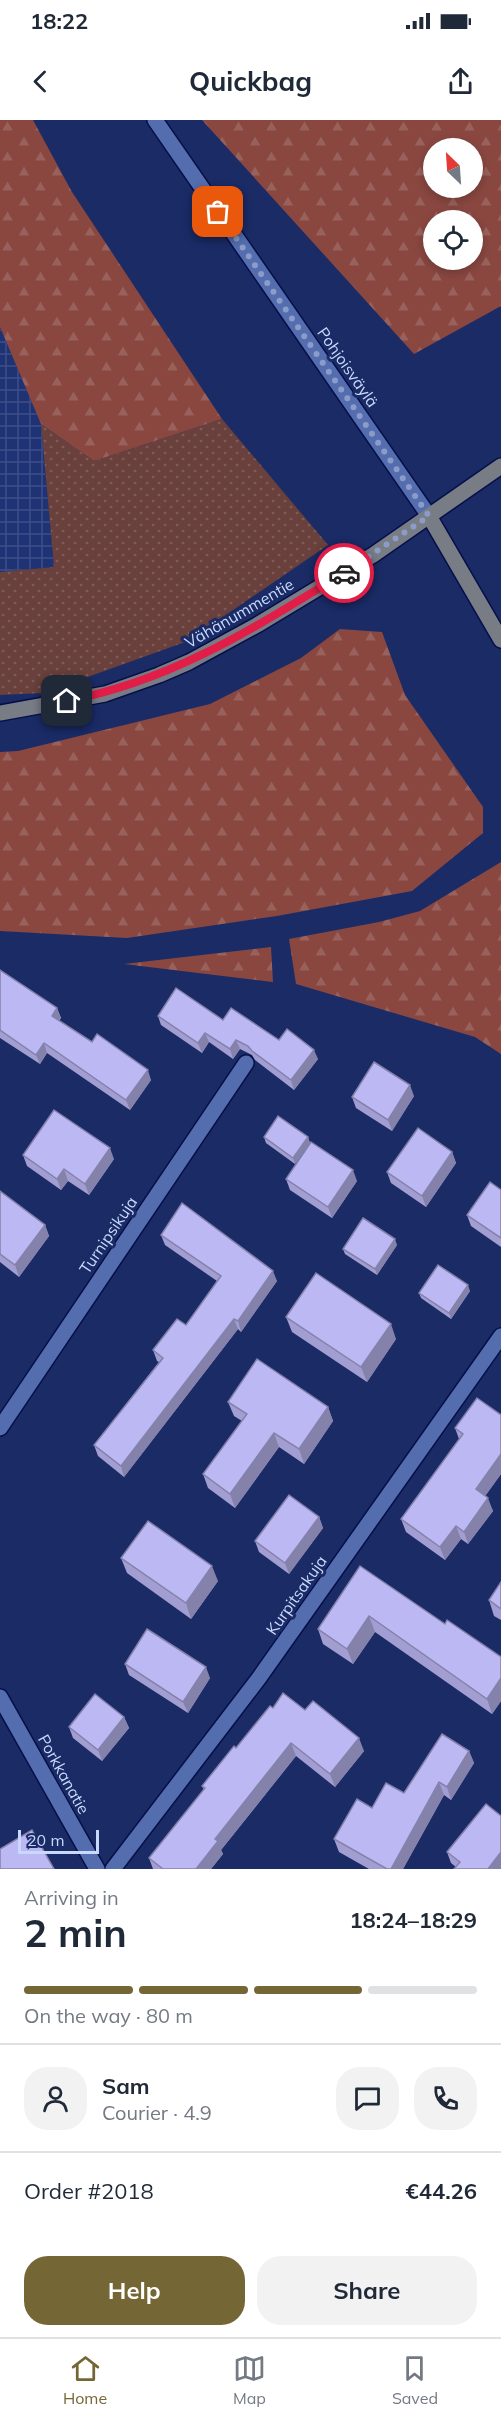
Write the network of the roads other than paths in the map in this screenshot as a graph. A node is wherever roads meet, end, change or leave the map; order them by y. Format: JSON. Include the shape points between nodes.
{"nodes":[{"id":1,"x":155,"y":120,"type":"edge"},
{"id":2,"x":501,"y":466,"type":"edge"},
{"id":3,"x":429,"y":516,"type":"junction"},
{"id":4,"x":501,"y":640,"type":"edge"},
{"id":5,"x":0,"y":713,"type":"edge"},
{"id":6,"x":246,"y":1063,"type":"dead end"},
{"id":7,"x":501,"y":1336,"type":"edge"},
{"id":8,"x":0,"y":1428,"type":"edge"},
{"id":9,"x":0,"y":1697,"type":"edge"},
{"id":10,"x":97,"y":1869,"type":"edge"},
{"id":11,"x":113,"y":1869,"type":"edge"}],
"edges":[{"from":1,"to":3,"type":"street","name":"Pohjoisväylä"},
{"from":2,"to":3,"type":"main road","name":"Vähänummentie"},
{"from":3,"to":4,"type":"main road","name":"Pohjoisväylä"},
{"from":3,"to":5,"type":"main road","name":"Vähänummentie","via":[[373,555],[189,662],[105,694]]},
{"from":6,"to":8,"type":"street","name":"Turnipsikuja"},
{"from":7,"to":11,"type":"street","name":"Kurpitsakuja","via":[[259,1678]]},
{"from":9,"to":10,"type":"street","name":"Porkkanatie"}]}
